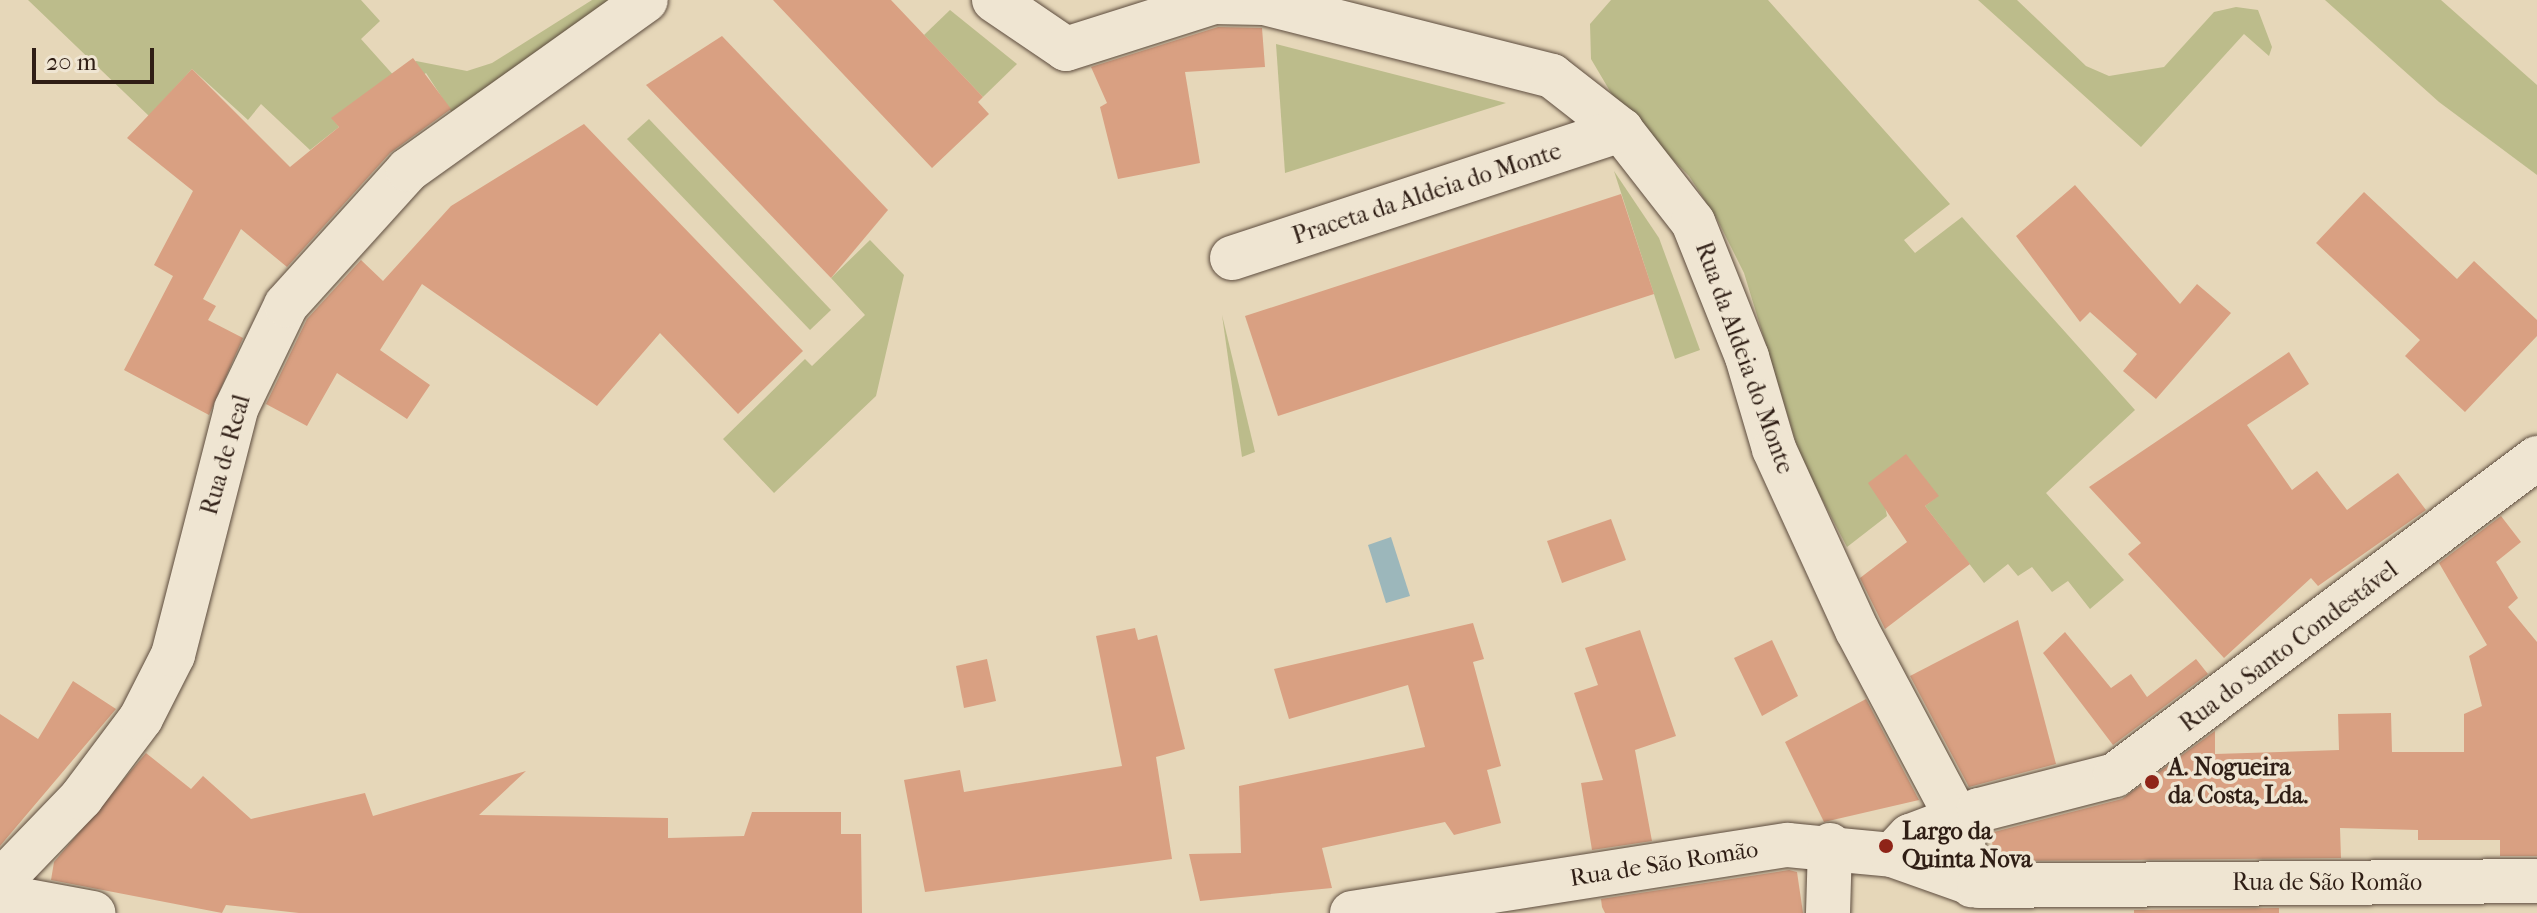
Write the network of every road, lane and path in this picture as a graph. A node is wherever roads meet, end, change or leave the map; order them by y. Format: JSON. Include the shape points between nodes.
{"nodes":[{"id":1,"x":646,"y":0,"type":"edge"},
{"id":2,"x":994,"y":0,"type":"edge"},
{"id":3,"x":1621,"y":130,"type":"junction"},
{"id":4,"x":1232,"y":258,"type":"dead end"},
{"id":5,"x":2537,"y":458,"type":"edge"},
{"id":6,"x":1957,"y":818,"type":"junction"},
{"id":7,"x":1830,"y":845,"type":"junction"},
{"id":8,"x":1892,"y":855,"type":"junction"},
{"id":9,"x":2537,"y":881,"type":"edge"},
{"id":10,"x":0,"y":882,"type":"edge"},
{"id":11,"x":1972,"y":885,"type":"junction"},
{"id":12,"x":0,"y":896,"type":"edge"},
{"id":13,"x":79,"y":912,"type":"edge"},
{"id":14,"x":1352,"y":913,"type":"edge"},
{"id":15,"x":1828,"y":913,"type":"edge"}],
"edges":[{"from":1,"to":10,"type":"street","name":"Rua de Real","via":[[408,170],[286,305],[236,409],[173,655],[113,758]]},
{"from":2,"to":3,"type":"street","name":"Rua da Aldeia do Monte","via":[[1066,49],[1214,2],[1264,3],[1552,76]]},
{"from":3,"to":4,"type":"street","name":"Praceta da Aldeia do Monte"},
{"from":3,"to":6,"type":"street","name":"Rua da Aldeia do Monte","via":[[1693,222],[1747,357],[1774,449],[1857,630]]},
{"from":5,"to":6,"type":"street","name":"Rua do Santo Condestável","via":[[2115,775]]},
{"from":6,"to":8,"type":"street","name":"Rua do Santo Condestável","via":[[1910,836]]},
{"from":6,"to":11,"type":"street"},
{"from":7,"to":8,"type":"street","name":"Rua de São Romão"},
{"from":7,"to":14,"type":"street","name":"Rua de São Romão","via":[[1753,848]]},
{"from":7,"to":15,"type":"street"},
{"from":8,"to":11,"type":"street","name":"Rua de São Romão"},
{"from":9,"to":11,"type":"street","name":"Rua de São Romão"},
{"from":12,"to":13,"type":"street"}]}
